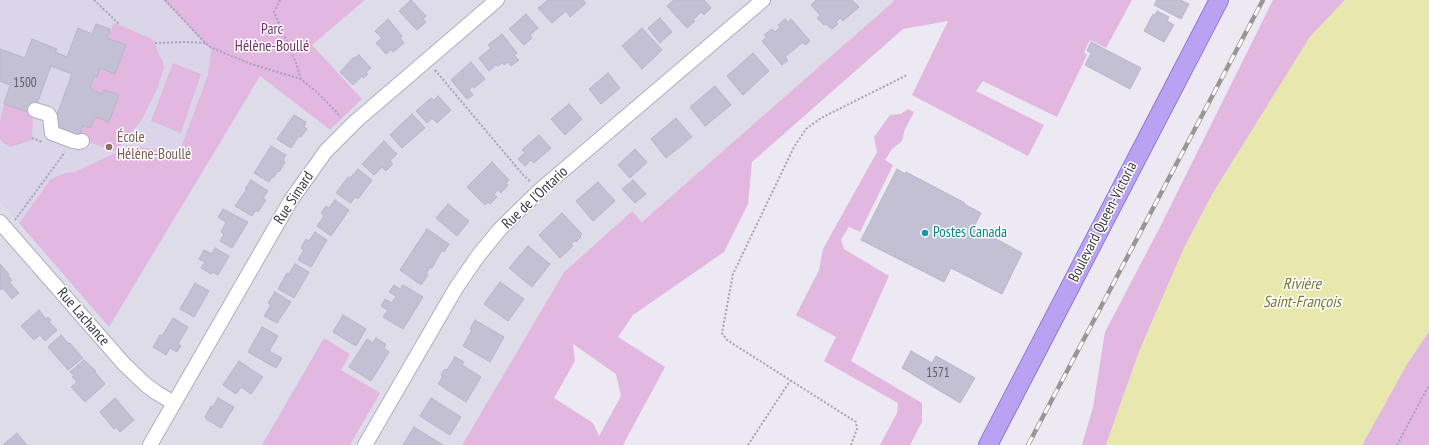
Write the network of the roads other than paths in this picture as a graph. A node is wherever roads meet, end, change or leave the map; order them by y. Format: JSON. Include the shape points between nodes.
{"nodes":[{"id":1,"x":497,"y":0,"type":"edge"},
{"id":2,"x":763,"y":0,"type":"edge"},
{"id":3,"x":1219,"y":0,"type":"edge"},
{"id":4,"x":35,"y":110,"type":"dead end"},
{"id":5,"x":77,"y":141,"type":"road end"},
{"id":6,"x":4,"y":226,"type":"edge"},
{"id":7,"x":174,"y":403,"type":"junction"},
{"id":8,"x":150,"y":445,"type":"edge"},
{"id":9,"x":365,"y":445,"type":"edge"},
{"id":10,"x":988,"y":445,"type":"edge"}],
"edges":[{"from":1,"to":7,"type":"street","name":"Rue Simard","via":[[350,127],[326,151],[291,200]]},
{"from":2,"to":9,"type":"street","name":"Rue de l'Ontario","via":[[540,190],[500,230],[466,271]]},
{"from":3,"to":10,"type":"main road","name":"Boulevard Queen-Victoria"},
{"from":4,"to":5,"type":"street","via":[[48,114],[52,133]]},
{"from":6,"to":7,"type":"street","name":"Rue Lachance","via":[[124,364],[157,394]]},
{"from":7,"to":8,"type":"street","name":"Rue Simard"}]}
